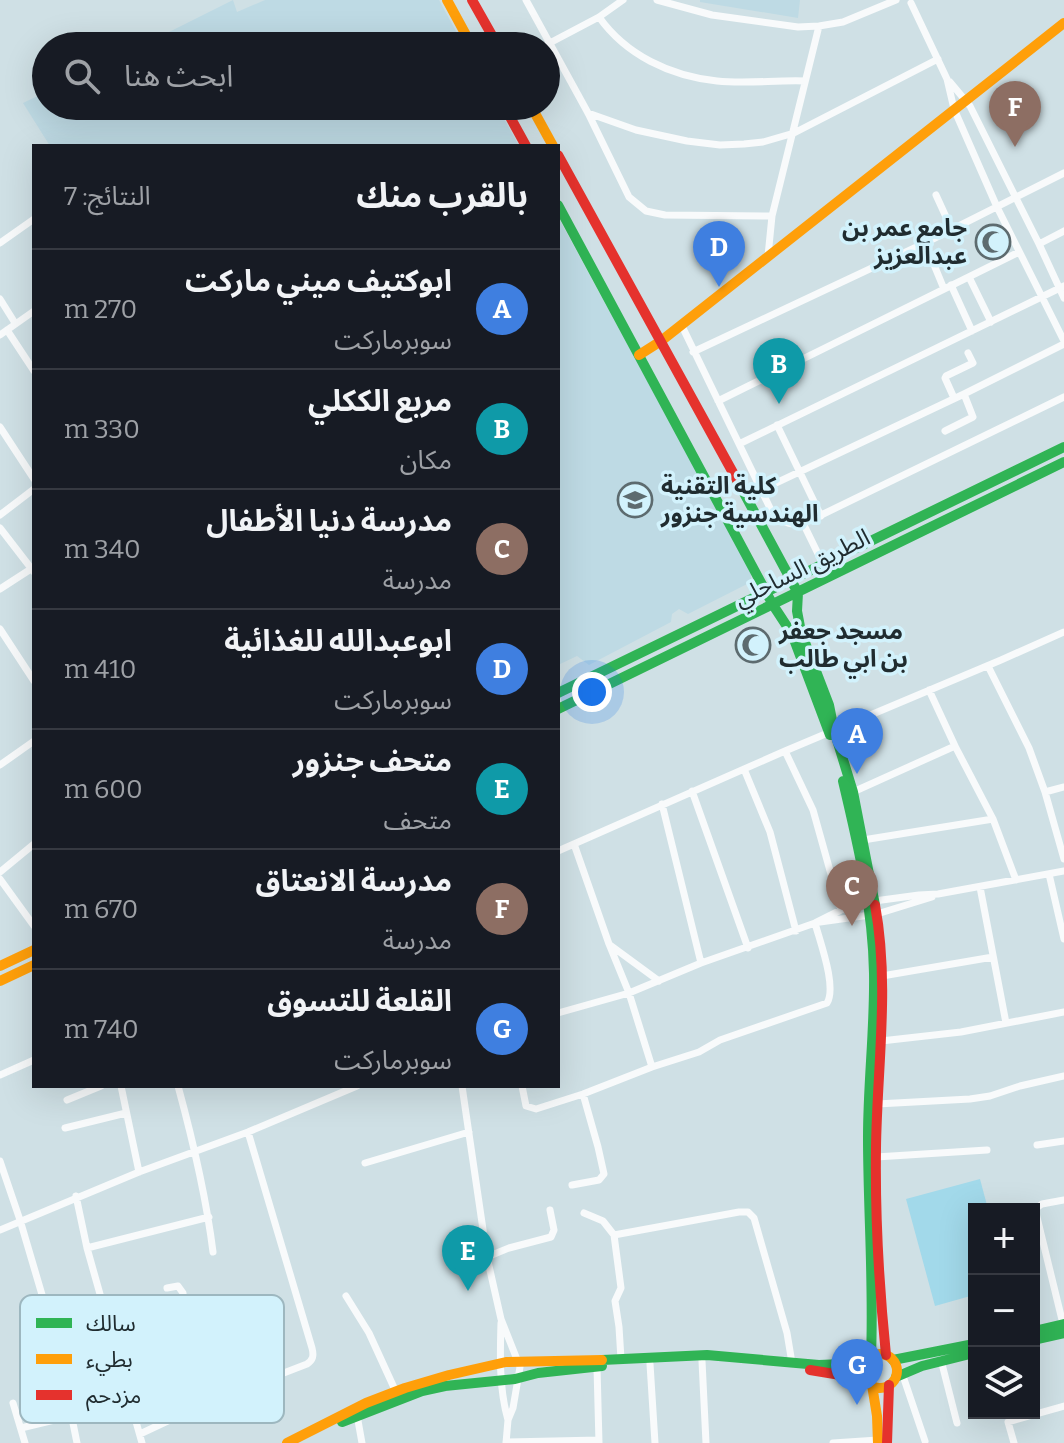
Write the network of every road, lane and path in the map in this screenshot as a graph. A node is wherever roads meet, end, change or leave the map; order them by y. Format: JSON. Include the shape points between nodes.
{"nodes":[{"id":1,"x":447,"y":0,"type":"edge"},
{"id":2,"x":472,"y":0,"type":"edge"},
{"id":3,"x":526,"y":0,"type":"edge"},
{"id":4,"x":623,"y":0,"type":"edge"},
{"id":5,"x":657,"y":0,"type":"edge"},
{"id":6,"x":896,"y":0,"type":"edge"},
{"id":7,"x":913,"y":2,"type":"edge"},
{"id":8,"x":599,"y":17,"type":"junction"},
{"id":9,"x":1064,"y":23,"type":"edge"},
{"id":10,"x":819,"y":26,"type":"junction"},
{"id":11,"x":464,"y":32,"type":"edge"},
{"id":12,"x":490,"y":32,"type":"edge"},
{"id":13,"x":541,"y":32,"type":"edge"},
{"id":14,"x":560,"y":38,"type":"edge"},
{"id":15,"x":938,"y":59,"type":"junction"},
{"id":16,"x":560,"y":67,"type":"edge"},
{"id":17,"x":947,"y":79,"type":"junction"},
{"id":18,"x":805,"y":81,"type":"junction"},
{"id":19,"x":965,"y":100,"type":"junction"},
{"id":20,"x":954,"y":109,"type":"junction"},
{"id":21,"x":588,"y":113,"type":"junction"},
{"id":22,"x":512,"y":120,"type":"edge"},
{"id":23,"x":539,"y":120,"type":"edge"},
{"id":24,"x":794,"y":133,"type":"junction"},
{"id":25,"x":525,"y":144,"type":"edge"},
{"id":26,"x":552,"y":144,"type":"edge"},
{"id":27,"x":560,"y":159,"type":"edge"},
{"id":28,"x":1064,"y":173,"type":"edge"},
{"id":29,"x":936,"y":195,"type":"dead end"},
{"id":30,"x":1016,"y":197,"type":"junction"},
{"id":31,"x":997,"y":207,"type":"junction"},
{"id":32,"x":560,"y":209,"type":"edge"},
{"id":33,"x":772,"y":216,"type":"junction"},
{"id":34,"x":32,"y":220,"type":"edge"},
{"id":35,"x":952,"y":230,"type":"junction"},
{"id":36,"x":1064,"y":231,"type":"edge"},
{"id":37,"x":0,"y":243,"type":"edge"},
{"id":38,"x":925,"y":243,"type":"junction"},
{"id":39,"x":1039,"y":244,"type":"junction"},
{"id":40,"x":1019,"y":252,"type":"junction"},
{"id":41,"x":768,"y":256,"type":"junction"},
{"id":42,"x":969,"y":277,"type":"junction"},
{"id":43,"x":948,"y":287,"type":"junction"},
{"id":44,"x":1062,"y":287,"type":"edge"},
{"id":45,"x":1041,"y":297,"type":"junction"},
{"id":46,"x":1064,"y":298,"type":"edge"},
{"id":47,"x":0,"y":299,"type":"edge"},
{"id":48,"x":32,"y":312,"type":"edge"},
{"id":49,"x":991,"y":322,"type":"junction"},
{"id":50,"x":15,"y":323,"type":"junction"},
{"id":51,"x":681,"y":324,"type":"junction"},
{"id":52,"x":972,"y":331,"type":"junction"},
{"id":53,"x":3,"y":332,"type":"edge"},
{"id":54,"x":661,"y":341,"type":"junction"},
{"id":55,"x":1064,"y":343,"type":"edge"},
{"id":56,"x":693,"y":352,"type":"junction"},
{"id":57,"x":968,"y":353,"type":"dead end"},
{"id":58,"x":639,"y":355,"type":"junction"},
{"id":59,"x":32,"y":368,"type":"edge"},
{"id":60,"x":964,"y":394,"type":"junction"},
{"id":61,"x":1064,"y":397,"type":"edge"},
{"id":62,"x":954,"y":398,"type":"junction"},
{"id":63,"x":718,"y":401,"type":"junction"},
{"id":64,"x":777,"y":425,"type":"junction"},
{"id":65,"x":0,"y":427,"type":"edge"},
{"id":66,"x":945,"y":431,"type":"dead end"},
{"id":67,"x":739,"y":444,"type":"junction"},
{"id":68,"x":1064,"y":447,"type":"edge"},
{"id":69,"x":1064,"y":462,"type":"edge"},
{"id":70,"x":799,"y":471,"type":"junction"},
{"id":71,"x":32,"y":476,"type":"edge"},
{"id":72,"x":761,"y":490,"type":"junction"},
{"id":73,"x":32,"y":491,"type":"edge"},
{"id":74,"x":0,"y":515,"type":"edge"},
{"id":75,"x":821,"y":516,"type":"junction"},
{"id":76,"x":803,"y":523,"type":"junction"},
{"id":77,"x":0,"y":528,"type":"edge"},
{"id":78,"x":823,"y":564,"type":"junction"},
{"id":79,"x":32,"y":568,"type":"edge"},
{"id":80,"x":32,"y":570,"type":"edge"},
{"id":81,"x":792,"y":579,"type":"junction"},
{"id":82,"x":0,"y":589,"type":"edge"},
{"id":83,"x":766,"y":592,"type":"junction"},
{"id":84,"x":798,"y":593,"type":"junction"},
{"id":85,"x":773,"y":605,"type":"junction"},
{"id":86,"x":0,"y":629,"type":"edge"},
{"id":87,"x":1064,"y":632,"type":"edge"},
{"id":88,"x":988,"y":666,"type":"junction"},
{"id":89,"x":32,"y":678,"type":"edge"},
{"id":90,"x":929,"y":690,"type":"junction"},
{"id":91,"x":560,"y":692,"type":"edge"},
{"id":92,"x":560,"y":708,"type":"edge"},
{"id":93,"x":831,"y":731,"type":"junction"},
{"id":94,"x":32,"y":742,"type":"edge"},
{"id":95,"x":955,"y":746,"type":"junction"},
{"id":96,"x":785,"y":751,"type":"junction"},
{"id":97,"x":0,"y":765,"type":"edge"},
{"id":98,"x":744,"y":769,"type":"junction"},
{"id":99,"x":1064,"y":787,"type":"edge"},
{"id":100,"x":692,"y":791,"type":"junction"},
{"id":101,"x":853,"y":792,"type":"junction"},
{"id":102,"x":1045,"y":792,"type":"junction"},
{"id":103,"x":662,"y":804,"type":"junction"},
{"id":104,"x":993,"y":819,"type":"junction"},
{"id":105,"x":863,"y":840,"type":"junction"},
{"id":106,"x":574,"y":844,"type":"junction"},
{"id":107,"x":32,"y":846,"type":"edge"},
{"id":108,"x":560,"y":850,"type":"edge"},
{"id":109,"x":1064,"y":859,"type":"edge"},
{"id":110,"x":1064,"y":871,"type":"edge"},
{"id":111,"x":0,"y":872,"type":"edge"},
{"id":112,"x":1049,"y":874,"type":"junction"},
{"id":113,"x":0,"y":879,"type":"edge"},
{"id":114,"x":1016,"y":880,"type":"junction"},
{"id":115,"x":980,"y":887,"type":"junction"},
{"id":116,"x":938,"y":894,"type":"junction"},
{"id":117,"x":871,"y":902,"type":"junction"},
{"id":118,"x":841,"y":910,"type":"junction"},
{"id":119,"x":873,"y":914,"type":"junction"},
{"id":120,"x":32,"y":923,"type":"edge"},
{"id":121,"x":816,"y":923,"type":"junction"},
{"id":122,"x":796,"y":931,"type":"junction"},
{"id":123,"x":1064,"y":939,"type":"edge"},
{"id":124,"x":609,"y":944,"type":"junction"},
{"id":125,"x":748,"y":948,"type":"junction"},
{"id":126,"x":32,"y":951,"type":"edge"},
{"id":127,"x":993,"y":957,"type":"junction"},
{"id":128,"x":701,"y":963,"type":"junction"},
{"id":129,"x":0,"y":966,"type":"edge"},
{"id":130,"x":32,"y":966,"type":"edge"},
{"id":131,"x":882,"y":976,"type":"junction"},
{"id":132,"x":0,"y":981,"type":"edge"},
{"id":133,"x":659,"y":981,"type":"junction"},
{"id":134,"x":629,"y":993,"type":"junction"},
{"id":135,"x":560,"y":1012,"type":"edge"},
{"id":136,"x":1064,"y":1012,"type":"edge"},
{"id":137,"x":1006,"y":1023,"type":"junction"},
{"id":138,"x":881,"y":1041,"type":"junction"},
{"id":139,"x":32,"y":1061,"type":"edge"},
{"id":140,"x":652,"y":1067,"type":"junction"},
{"id":141,"x":0,"y":1075,"type":"edge"},
{"id":142,"x":1064,"y":1076,"type":"edge"},
{"id":143,"x":96,"y":1088,"type":"edge"},
{"id":144,"x":121,"y":1088,"type":"edge"},
{"id":145,"x":179,"y":1088,"type":"edge"},
{"id":146,"x":352,"y":1088,"type":"edge"},
{"id":147,"x":462,"y":1088,"type":"edge"},
{"id":148,"x":522,"y":1088,"type":"edge"},
{"id":149,"x":583,"y":1094,"type":"junction"},
{"id":150,"x":67,"y":1100,"type":"dead end"},
{"id":151,"x":877,"y":1104,"type":"junction"},
{"id":152,"x":126,"y":1113,"type":"junction"},
{"id":153,"x":65,"y":1128,"type":"dead end"},
{"id":154,"x":248,"y":1132,"type":"junction"},
{"id":155,"x":469,"y":1132,"type":"junction"},
{"id":156,"x":1064,"y":1141,"type":"edge"},
{"id":157,"x":1037,"y":1145,"type":"dead end"},
{"id":158,"x":195,"y":1150,"type":"junction"},
{"id":159,"x":987,"y":1150,"type":"dead end"},
{"id":160,"x":876,"y":1157,"type":"junction"},
{"id":161,"x":0,"y":1161,"type":"edge"},
{"id":162,"x":365,"y":1163,"type":"dead end"},
{"id":163,"x":139,"y":1172,"type":"junction"},
{"id":164,"x":572,"y":1185,"type":"dead end"},
{"id":165,"x":76,"y":1196,"type":"junction"},
{"id":166,"x":1064,"y":1200,"type":"edge"},
{"id":167,"x":550,"y":1210,"type":"dead end"},
{"id":168,"x":584,"y":1213,"type":"dead end"},
{"id":169,"x":209,"y":1217,"type":"junction"},
{"id":170,"x":20,"y":1220,"type":"junction"},
{"id":171,"x":0,"y":1230,"type":"edge"},
{"id":172,"x":614,"y":1235,"type":"junction"},
{"id":173,"x":87,"y":1248,"type":"junction"},
{"id":174,"x":213,"y":1252,"type":"dead end"},
{"id":175,"x":487,"y":1257,"type":"junction"},
{"id":176,"x":167,"y":1288,"type":"dead end"},
{"id":177,"x":42,"y":1295,"type":"edge"},
{"id":178,"x":100,"y":1295,"type":"edge"},
{"id":179,"x":183,"y":1295,"type":"edge"},
{"id":180,"x":346,"y":1296,"type":"dead end"},
{"id":181,"x":501,"y":1319,"type":"junction"},
{"id":182,"x":1064,"y":1327,"type":"edge"},
{"id":183,"x":1040,"y":1330,"type":"edge"},
{"id":184,"x":1040,"y":1337,"type":"edge"},
{"id":185,"x":968,"y":1345,"type":"edge"},
{"id":186,"x":968,"y":1354,"type":"edge"},
{"id":187,"x":890,"y":1357,"type":"junction"},
{"id":188,"x":621,"y":1359,"type":"junction"},
{"id":189,"x":868,"y":1359,"type":"junction"},
{"id":190,"x":941,"y":1360,"type":"junction"},
{"id":191,"x":519,"y":1361,"type":"junction"},
{"id":192,"x":702,"y":1361,"type":"junction"},
{"id":193,"x":501,"y":1363,"type":"junction"},
{"id":194,"x":792,"y":1363,"type":"junction"},
{"id":195,"x":650,"y":1364,"type":"junction"},
{"id":196,"x":597,"y":1367,"type":"junction"},
{"id":197,"x":284,"y":1373,"type":"edge"},
{"id":198,"x":519,"y":1378,"type":"junction"},
{"id":199,"x":896,"y":1378,"type":"junction"},
{"id":200,"x":501,"y":1380,"type":"junction"},
{"id":201,"x":869,"y":1382,"type":"junction"},
{"id":202,"x":396,"y":1392,"type":"junction"},
{"id":203,"x":13,"y":1403,"type":"dead end"},
{"id":204,"x":1064,"y":1406,"type":"edge"},
{"id":205,"x":357,"y":1415,"type":"junction"},
{"id":206,"x":508,"y":1420,"type":"junction"},
{"id":207,"x":42,"y":1423,"type":"edge"},
{"id":208,"x":73,"y":1423,"type":"edge"},
{"id":209,"x":137,"y":1423,"type":"edge"},
{"id":210,"x":163,"y":1423,"type":"edge"},
{"id":211,"x":957,"y":1423,"type":"dead end"},
{"id":212,"x":21,"y":1428,"type":"junction"},
{"id":213,"x":140,"y":1434,"type":"junction"},
{"id":214,"x":925,"y":1441,"type":"edge"},
{"id":215,"x":599,"y":1442,"type":"edge"},
{"id":216,"x":881,"y":1442,"type":"edge"},
{"id":217,"x":25,"y":1443,"type":"edge"},
{"id":218,"x":77,"y":1443,"type":"edge"},
{"id":219,"x":142,"y":1443,"type":"edge"},
{"id":220,"x":287,"y":1443,"type":"edge"},
{"id":221,"x":301,"y":1443,"type":"edge"},
{"id":222,"x":362,"y":1443,"type":"edge"},
{"id":223,"x":506,"y":1443,"type":"edge"},
{"id":224,"x":655,"y":1443,"type":"edge"},
{"id":225,"x":706,"y":1443,"type":"edge"},
{"id":226,"x":833,"y":1443,"type":"edge"},
{"id":227,"x":1014,"y":1443,"type":"edge"}],
"edges":[{"from":1,"to":11,"type":"main road"},
{"from":2,"to":12,"type":"main road"},
{"from":3,"to":13,"type":"street"},
{"from":4,"to":8,"type":"street"},
{"from":5,"to":10,"type":"street","via":[[728,18]]},
{"from":6,"to":7,"type":"street"},
{"from":6,"to":10,"type":"street"},
{"from":7,"to":15,"type":"street"},
{"from":8,"to":14,"type":"street"},
{"from":8,"to":18,"type":"street","via":[[632,51],[671,72],[716,81]]},
{"from":9,"to":19,"type":"main road"},
{"from":10,"to":18,"type":"street"},
{"from":15,"to":17,"type":"street"},
{"from":15,"to":24,"type":"street"},
{"from":16,"to":21,"type":"street"},
{"from":17,"to":19,"type":"street"},
{"from":17,"to":20,"type":"street"},
{"from":18,"to":24,"type":"street"},
{"from":19,"to":20,"type":"main road"},
{"from":19,"to":30,"type":"street"},
{"from":20,"to":31,"type":"street"},
{"from":20,"to":41,"type":"main road"},
{"from":21,"to":24,"type":"street","via":[[636,130],[720,145]]},
{"from":21,"to":33,"type":"street","via":[[629,197],[646,211]]},
{"from":22,"to":25,"type":"main road"},
{"from":23,"to":26,"type":"main road"},
{"from":24,"to":33,"type":"street"},
{"from":27,"to":54,"type":"main road"},
{"from":28,"to":30,"type":"street"},
{"from":29,"to":35,"type":"street"},
{"from":30,"to":31,"type":"street"},
{"from":30,"to":39,"type":"street"},
{"from":31,"to":35,"type":"street"},
{"from":31,"to":40,"type":"street"},
{"from":32,"to":58,"type":"main road"},
{"from":33,"to":41,"type":"street"},
{"from":34,"to":37,"type":"street"},
{"from":35,"to":38,"type":"street"},
{"from":36,"to":39,"type":"street"},
{"from":38,"to":43,"type":"street"},
{"from":38,"to":56,"type":"street"},
{"from":39,"to":44,"type":"street"},
{"from":40,"to":42,"type":"street"},
{"from":40,"to":45,"type":"street"},
{"from":41,"to":51,"type":"main road"},
{"from":42,"to":43,"type":"street"},
{"from":42,"to":49,"type":"street"},
{"from":43,"to":52,"type":"street"},
{"from":43,"to":63,"type":"street"},
{"from":44,"to":45,"type":"street"},
{"from":44,"to":46,"type":"street"},
{"from":45,"to":49,"type":"street"},
{"from":45,"to":55,"type":"street"},
{"from":47,"to":50,"type":"street"},
{"from":48,"to":50,"type":"street"},
{"from":49,"to":52,"type":"street"},
{"from":50,"to":53,"type":"street"},
{"from":51,"to":54,"type":"main road"},
{"from":51,"to":56,"type":"street"},
{"from":52,"to":64,"type":"street"},
{"from":53,"to":59,"type":"street"},
{"from":54,"to":58,"type":"main road"},
{"from":54,"to":81,"type":"main road"},
{"from":55,"to":60,"type":"street"},
{"from":56,"to":63,"type":"street"},
{"from":57,"to":62,"type":"street","via":[[973,363],[945,378]]},
{"from":58,"to":83,"type":"main road"},
{"from":60,"to":62,"type":"street"},
{"from":60,"to":66,"type":"street","via":[[973,417]]},
{"from":61,"to":75,"type":"street"},
{"from":62,"to":70,"type":"street"},
{"from":63,"to":67,"type":"street"},
{"from":64,"to":67,"type":"street"},
{"from":64,"to":70,"type":"street"},
{"from":65,"to":71,"type":"street"},
{"from":67,"to":72,"type":"street"},
{"from":68,"to":78,"type":"main road","name":"الطريق الساحلي"},
{"from":69,"to":84,"type":"main road","name":"الطريق الساحلي"},
{"from":70,"to":72,"type":"street"},
{"from":70,"to":75,"type":"street"},
{"from":72,"to":76,"type":"street","via":[[783,522]]},
{"from":73,"to":74,"type":"street"},
{"from":75,"to":76,"type":"street"},
{"from":76,"to":78,"type":"street"},
{"from":77,"to":79,"type":"street"},
{"from":78,"to":81,"type":"main road","name":"الطريق الساحلي"},
{"from":80,"to":82,"type":"street"},
{"from":81,"to":83,"type":"main road","name":"الطريق الساحلي"},
{"from":81,"to":84,"type":"main road"},
{"from":83,"to":85,"type":"main road"},
{"from":83,"to":91,"type":"main road","name":"الطريق الساحلي"},
{"from":84,"to":85,"type":"main road","name":"الطريق الساحلي"},
{"from":84,"to":93,"type":"main road","via":[[801,632],[829,705]]},
{"from":85,"to":92,"type":"main road","name":"الطريق الساحلي"},
{"from":85,"to":93,"type":"main road","via":[[792,634]]},
{"from":86,"to":89,"type":"street"},
{"from":87,"to":88,"type":"street"},
{"from":88,"to":90,"type":"street"},
{"from":88,"to":102,"type":"street"},
{"from":90,"to":93,"type":"street"},
{"from":90,"to":95,"type":"street"},
{"from":93,"to":96,"type":"street"},
{"from":93,"to":101,"type":"main road"},
{"from":93,"to":117,"type":"main road"},
{"from":94,"to":97,"type":"street"},
{"from":95,"to":101,"type":"street"},
{"from":95,"to":104,"type":"street"},
{"from":96,"to":98,"type":"street"},
{"from":96,"to":118,"type":"street","via":[[813,810]]},
{"from":98,"to":100,"type":"street"},
{"from":98,"to":122,"type":"street","via":[[770,832]]},
{"from":99,"to":102,"type":"street"},
{"from":100,"to":103,"type":"street"},
{"from":100,"to":125,"type":"street"},
{"from":101,"to":105,"type":"main road"},
{"from":102,"to":109,"type":"street"},
{"from":103,"to":106,"type":"street"},
{"from":103,"to":128,"type":"street"},
{"from":104,"to":105,"type":"street"},
{"from":104,"to":114,"type":"street"},
{"from":105,"to":117,"type":"main road"},
{"from":106,"to":108,"type":"street"},
{"from":106,"to":124,"type":"street"},
{"from":107,"to":111,"type":"street"},
{"from":110,"to":112,"type":"street"},
{"from":112,"to":114,"type":"street"},
{"from":112,"to":123,"type":"street"},
{"from":113,"to":120,"type":"street"},
{"from":114,"to":115,"type":"street"},
{"from":115,"to":116,"type":"street"},
{"from":115,"to":127,"type":"street"},
{"from":116,"to":117,"type":"street"},
{"from":116,"to":119,"type":"street"},
{"from":117,"to":118,"type":"street"},
{"from":117,"to":119,"type":"main road"},
{"from":118,"to":121,"type":"street"},
{"from":119,"to":121,"type":"street"},
{"from":119,"to":131,"type":"main road"},
{"from":119,"to":189,"type":"main road","via":[[868,1139],[873,1318]]},
{"from":121,"to":122,"type":"street"},
{"from":121,"to":140,"type":"street","via":[[830,984],[827,1003]]},
{"from":122,"to":125,"type":"street"},
{"from":124,"to":133,"type":"street"},
{"from":124,"to":134,"type":"street"},
{"from":125,"to":128,"type":"street"},
{"from":126,"to":129,"type":"main road"},
{"from":127,"to":131,"type":"street"},
{"from":127,"to":137,"type":"street"},
{"from":128,"to":133,"type":"street"},
{"from":130,"to":132,"type":"main road"},
{"from":131,"to":138,"type":"main road"},
{"from":133,"to":134,"type":"street"},
{"from":134,"to":135,"type":"street"},
{"from":134,"to":140,"type":"street"},
{"from":136,"to":137,"type":"street"},
{"from":137,"to":138,"type":"street"},
{"from":138,"to":151,"type":"main road"},
{"from":139,"to":141,"type":"street"},
{"from":140,"to":149,"type":"street"},
{"from":142,"to":151,"type":"street","via":[[970,1099]]},
{"from":143,"to":150,"type":"street"},
{"from":144,"to":152,"type":"street"},
{"from":145,"to":158,"type":"street"},
{"from":146,"to":154,"type":"street"},
{"from":147,"to":155,"type":"street"},
{"from":148,"to":149,"type":"street","via":[[524,1103],[536,1109]]},
{"from":149,"to":164,"type":"street","via":[[604,1174],[599,1180]]},
{"from":151,"to":160,"type":"main road"},
{"from":152,"to":153,"type":"street"},
{"from":152,"to":163,"type":"street"},
{"from":154,"to":158,"type":"street"},
{"from":154,"to":197,"type":"street","via":[[313,1356]]},
{"from":155,"to":162,"type":"street"},
{"from":155,"to":175,"type":"street"},
{"from":156,"to":157,"type":"street"},
{"from":158,"to":163,"type":"street"},
{"from":158,"to":169,"type":"street"},
{"from":159,"to":160,"type":"street"},
{"from":160,"to":187,"type":"main road","via":[[880,1293]]},
{"from":161,"to":170,"type":"street"},
{"from":163,"to":165,"type":"street"},
{"from":165,"to":170,"type":"street"},
{"from":165,"to":173,"type":"street"},
{"from":166,"to":182,"type":"street","via":[[1035,1209]]},
{"from":167,"to":175,"type":"street","via":[[551,1237]]},
{"from":168,"to":172,"type":"street","via":[[603,1221]]},
{"from":169,"to":173,"type":"street"},
{"from":169,"to":174,"type":"street"},
{"from":170,"to":171,"type":"street"},
{"from":170,"to":177,"type":"street"},
{"from":172,"to":188,"type":"street","via":[[621,1288],[615,1301]]},
{"from":172,"to":194,"type":"street","via":[[748,1212],[754,1218]]},
{"from":173,"to":178,"type":"street"},
{"from":175,"to":181,"type":"street"},
{"from":176,"to":179,"type":"street","via":[[178,1286]]},
{"from":180,"to":202,"type":"street"},
{"from":181,"to":191,"type":"street"},
{"from":181,"to":193,"type":"street"},
{"from":182,"to":183,"type":"main road"},
{"from":182,"to":184,"type":"main road"},
{"from":185,"to":187,"type":"main road"},
{"from":186,"to":190,"type":"main road"},
{"from":187,"to":189,"type":"main road","via":[[876,1354]]},
{"from":187,"to":199,"type":"main road"},
{"from":188,"to":191,"type":"main road"},
{"from":188,"to":194,"type":"main road","via":[[707,1355]]},
{"from":189,"to":194,"type":"main road","via":[[845,1365]]},
{"from":189,"to":201,"type":"main road","via":[[863,1371]]},
{"from":190,"to":199,"type":"main road"},
{"from":190,"to":211,"type":"street"},
{"from":191,"to":193,"type":"main road"},
{"from":191,"to":198,"type":"street"},
{"from":192,"to":195,"type":"main road"},
{"from":192,"to":201,"type":"main road"},
{"from":192,"to":225,"type":"street"},
{"from":193,"to":200,"type":"street"},
{"from":193,"to":202,"type":"main road"},
{"from":195,"to":196,"type":"main road"},
{"from":195,"to":224,"type":"street"},
{"from":196,"to":198,"type":"main road"},
{"from":196,"to":215,"type":"street"},
{"from":198,"to":200,"type":"main road"},
{"from":198,"to":206,"type":"street"},
{"from":199,"to":201,"type":"main road","via":[[880,1388]]},
{"from":199,"to":214,"type":"street"},
{"from":199,"to":216,"type":"main road"},
{"from":200,"to":205,"type":"main road","via":[[422,1391]]},
{"from":200,"to":206,"type":"street"},
{"from":201,"to":216,"type":"main road"},
{"from":202,"to":220,"type":"main road"},
{"from":203,"to":212,"type":"street"},
{"from":204,"to":227,"type":"street","via":[[1008,1422]]},
{"from":205,"to":221,"type":"main road"},
{"from":205,"to":222,"type":"street"},
{"from":206,"to":223,"type":"street"},
{"from":207,"to":212,"type":"street"},
{"from":208,"to":218,"type":"street"},
{"from":209,"to":213,"type":"street"},
{"from":210,"to":213,"type":"street"},
{"from":212,"to":217,"type":"street"},
{"from":213,"to":219,"type":"street"},
{"from":215,"to":223,"type":"street"},
{"from":216,"to":226,"type":"street"}]}
